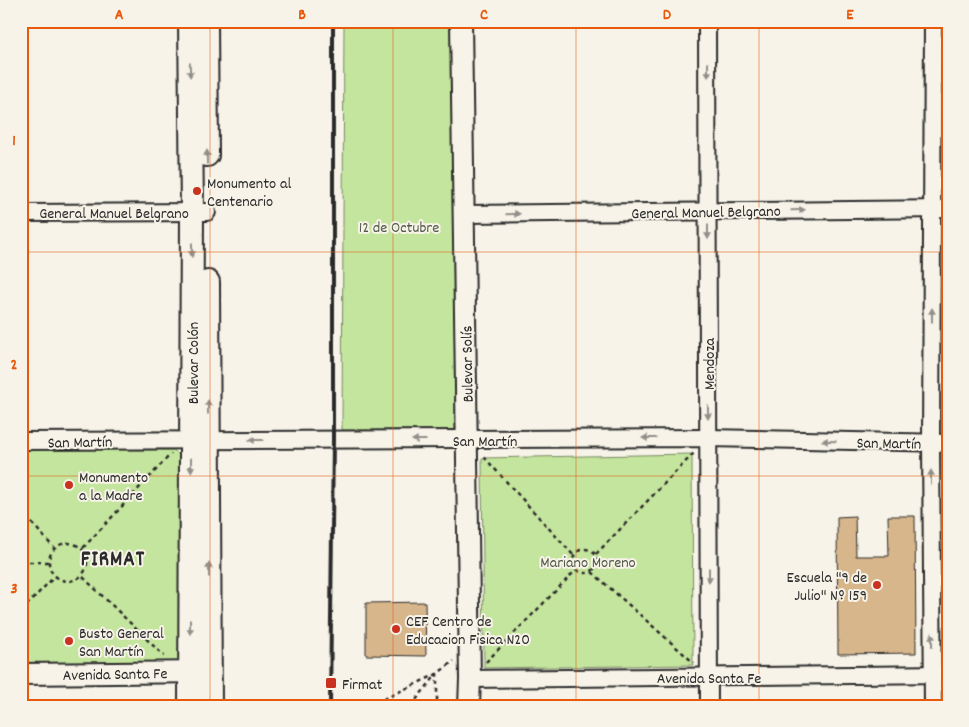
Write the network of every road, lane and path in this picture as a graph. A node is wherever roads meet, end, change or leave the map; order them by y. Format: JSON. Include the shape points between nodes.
{"nodes":[{"id":1,"x":190,"y":21,"type":"edge"},
{"id":2,"x":206,"y":21,"type":"edge"},
{"id":3,"x":461,"y":21,"type":"edge"},
{"id":4,"x":707,"y":21,"type":"edge"},
{"id":5,"x":933,"y":21,"type":"edge"},
{"id":6,"x":940,"y":209,"type":"edge"},
{"id":7,"x":708,"y":211,"type":"junction"},
{"id":8,"x":200,"y":212,"type":"junction"},
{"id":9,"x":21,"y":213,"type":"edge"},
{"id":10,"x":464,"y":214,"type":"junction"},
{"id":11,"x":708,"y":438,"type":"junction"},
{"id":12,"x":200,"y":440,"type":"junction"},
{"id":13,"x":467,"y":440,"type":"junction"},
{"id":14,"x":21,"y":441,"type":"edge"},
{"id":15,"x":931,"y":443,"type":"junction"},
{"id":16,"x":948,"y":443,"type":"edge"},
{"id":17,"x":21,"y":511,"type":"edge"},
{"id":18,"x":54,"y":548,"type":"junction"},
{"id":19,"x":83,"y":548,"type":"junction"},
{"id":20,"x":596,"y":554,"type":"junction"},
{"id":21,"x":574,"y":556,"type":"junction"},
{"id":22,"x":21,"y":562,"type":"edge"},
{"id":23,"x":48,"y":562,"type":"junction"},
{"id":24,"x":576,"y":570,"type":"junction"},
{"id":25,"x":592,"y":572,"type":"junction"},
{"id":26,"x":54,"y":577,"type":"junction"},
{"id":27,"x":83,"y":577,"type":"junction"},
{"id":28,"x":21,"y":611,"type":"edge"},
{"id":29,"x":470,"y":650,"type":"junction"},
{"id":30,"x":167,"y":659,"type":"dead end"},
{"id":31,"x":200,"y":672,"type":"junction"},
{"id":32,"x":21,"y":674,"type":"edge"},
{"id":33,"x":437,"y":674,"type":"junction"},
{"id":34,"x":940,"y":675,"type":"edge"},
{"id":35,"x":709,"y":676,"type":"junction"},
{"id":36,"x":470,"y":679,"type":"junction"},
{"id":37,"x":190,"y":706,"type":"edge"},
{"id":38,"x":210,"y":706,"type":"edge"},
{"id":39,"x":370,"y":706,"type":"edge"},
{"id":40,"x":411,"y":706,"type":"edge"},
{"id":41,"x":437,"y":706,"type":"edge"},
{"id":42,"x":469,"y":706,"type":"edge"},
{"id":43,"x":709,"y":706,"type":"edge"},
{"id":44,"x":933,"y":706,"type":"edge"}],
"edges":[{"from":1,"to":8,"type":"main road","name":"Bulevar Colón","one_way":true},
{"from":8,"to":2,"type":"main road","name":"Bulevar Colón","one_way":true},
{"from":3,"to":10,"type":"street","name":"Bulevar Solís"},
{"from":4,"to":7,"type":"street","name":"Mendoza","one_way":true},
{"from":5,"to":6,"type":"street"},
{"from":7,"to":6,"type":"street","name":"General Manuel Belgrano","one_way":true},
{"from":15,"to":6,"type":"street","one_way":true},
{"from":10,"to":7,"type":"street","name":"General Manuel Belgrano","one_way":true},
{"from":7,"to":11,"type":"street","name":"Mendoza","one_way":true},
{"from":8,"to":9,"type":"street","name":"General Manuel Belgrano"},
{"from":8,"to":12,"type":"main road","name":"Bulevar Colón"},
{"from":10,"to":13,"type":"street","name":"Bulevar Solís"},
{"from":11,"to":13,"type":"street","name":"San Martín","one_way":true},
{"from":15,"to":11,"type":"street","name":"San Martín","one_way":true},
{"from":11,"to":20,"type":"path"},
{"from":11,"to":35,"type":"street","name":"Mendoza","one_way":true},
{"from":13,"to":12,"type":"street","name":"San Martín","one_way":true},
{"from":12,"to":14,"type":"street","name":"San Martín"},
{"from":12,"to":19,"type":"path","via":[[174,450]]},
{"from":12,"to":31,"type":"main road","name":"Bulevar Colón"},
{"from":13,"to":21,"type":"path"},
{"from":13,"to":29,"type":"street","name":"Bulevar Solís"},
{"from":15,"to":16,"type":"street","name":"San Martín"},
{"from":34,"to":15,"type":"street","one_way":true},
{"from":17,"to":18,"type":"path"},
{"from":18,"to":19,"type":"path","via":[[68,542]]},
{"from":18,"to":23,"type":"path"},
{"from":19,"to":27,"type":"path","via":[[89,564]]},
{"from":20,"to":21,"type":"path","via":[[589,549],[580,550]]},
{"from":20,"to":25,"type":"path","via":[[598,564]]},
{"from":21,"to":24,"type":"path"},
{"from":22,"to":23,"type":"path"},
{"from":23,"to":26,"type":"path"},
{"from":24,"to":25,"type":"path","via":[[584,574]]},
{"from":24,"to":36,"type":"path"},
{"from":25,"to":35,"type":"path"},
{"from":26,"to":27,"type":"path","via":[[70,583]]},
{"from":26,"to":28,"type":"path"},
{"from":27,"to":30,"type":"path"},
{"from":29,"to":33,"type":"path"},
{"from":29,"to":36,"type":"street","name":"Bulevar Solís"},
{"from":31,"to":32,"type":"street","name":"Avenida Santa Fe"},
{"from":31,"to":37,"type":"main road","name":"Bulevar Colón"},
{"from":31,"to":38,"type":"main road","name":"Bulevar Colón"},
{"from":33,"to":39,"type":"path"},
{"from":33,"to":40,"type":"path"},
{"from":33,"to":41,"type":"path"},
{"from":34,"to":35,"type":"street","name":"Avenida Santa Fe"},
{"from":34,"to":44,"type":"street"},
{"from":35,"to":36,"type":"street","name":"Avenida Santa Fe"},
{"from":35,"to":43,"type":"street","name":"Mendoza"},
{"from":36,"to":42,"type":"street","name":"Bulevar Solís"}]}
